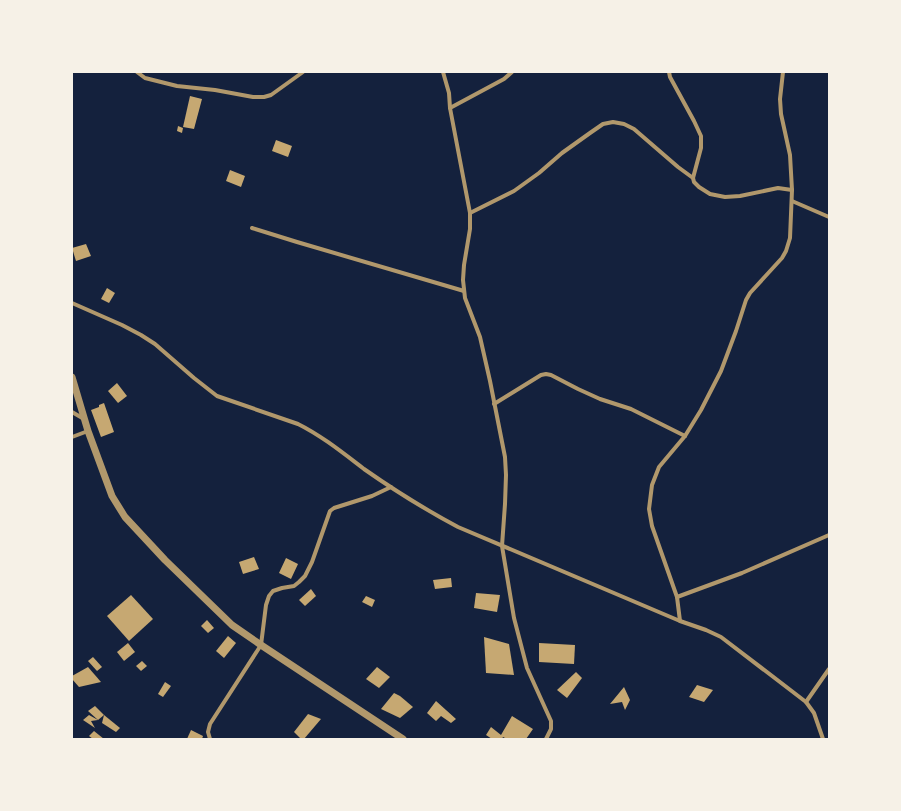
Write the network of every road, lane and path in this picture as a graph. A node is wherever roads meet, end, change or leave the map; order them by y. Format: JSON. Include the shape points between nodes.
{"nodes":[{"id":1,"x":137,"y":72,"type":"edge"},
{"id":2,"x":303,"y":72,"type":"edge"},
{"id":3,"x":443,"y":72,"type":"edge"},
{"id":4,"x":512,"y":72,"type":"edge"},
{"id":5,"x":669,"y":72,"type":"edge"},
{"id":6,"x":783,"y":72,"type":"edge"},
{"id":7,"x":450,"y":108,"type":"junction"},
{"id":8,"x":693,"y":178,"type":"junction"},
{"id":9,"x":792,"y":190,"type":"junction"},
{"id":10,"x":792,"y":201,"type":"junction"},
{"id":11,"x":470,"y":213,"type":"junction"},
{"id":12,"x":829,"y":217,"type":"edge"},
{"id":13,"x":252,"y":228,"type":"dead end"},
{"id":14,"x":464,"y":290,"type":"junction"},
{"id":15,"x":72,"y":303,"type":"edge"},
{"id":16,"x":72,"y":377,"type":"edge"},
{"id":17,"x":494,"y":404,"type":"junction"},
{"id":18,"x":72,"y":412,"type":"edge"},
{"id":19,"x":85,"y":419,"type":"junction"},
{"id":20,"x":88,"y":431,"type":"junction"},
{"id":21,"x":686,"y":436,"type":"junction"},
{"id":22,"x":72,"y":437,"type":"edge"},
{"id":23,"x":392,"y":487,"type":"junction"},
{"id":24,"x":829,"y":535,"type":"edge"},
{"id":25,"x":502,"y":546,"type":"junction"},
{"id":26,"x":677,"y":597,"type":"junction"},
{"id":27,"x":680,"y":621,"type":"junction"},
{"id":28,"x":260,"y":645,"type":"junction"},
{"id":29,"x":829,"y":669,"type":"edge"},
{"id":30,"x":806,"y":702,"type":"junction"},
{"id":31,"x":210,"y":739,"type":"edge"},
{"id":32,"x":402,"y":739,"type":"edge"},
{"id":33,"x":546,"y":739,"type":"edge"},
{"id":34,"x":823,"y":739,"type":"edge"}],
"edges":[{"from":1,"to":2,"type":"street","via":[[145,78],[177,86],[253,97],[271,95]]},
{"from":3,"to":7,"type":"street"},
{"from":4,"to":7,"type":"street","via":[[504,79]]},
{"from":5,"to":8,"type":"street","via":[[701,136],[701,148]]},
{"from":6,"to":9,"type":"street","via":[[781,114],[790,155]]},
{"from":7,"to":11,"type":"street"},
{"from":8,"to":9,"type":"street","via":[[698,186],[710,194],[725,197],[778,188]]},
{"from":8,"to":11,"type":"street","via":[[634,129],[613,122],[603,124],[590,132],[514,191]]},
{"from":9,"to":10,"type":"street"},
{"from":10,"to":12,"type":"street"},
{"from":10,"to":21,"type":"street","via":[[790,238],[786,251],[750,292],[721,372]]},
{"from":11,"to":14,"type":"street"},
{"from":13,"to":14,"type":"street"},
{"from":14,"to":17,"type":"street","via":[[480,337]]},
{"from":15,"to":23,"type":"street","via":[[142,335],[217,396],[307,428]]},
{"from":16,"to":19,"type":"street"},
{"from":17,"to":21,"type":"street","via":[[546,374],[600,399],[631,409]]},
{"from":17,"to":25,"type":"street","via":[[505,457]]},
{"from":18,"to":19,"type":"street"},
{"from":19,"to":20,"type":"street"},
{"from":20,"to":22,"type":"street"},
{"from":20,"to":28,"type":"street","via":[[112,496],[125,517],[164,560],[232,624]]},
{"from":21,"to":26,"type":"street","via":[[659,468],[652,485],[649,510],[652,526]]},
{"from":23,"to":25,"type":"street","via":[[458,527]]},
{"from":23,"to":28,"type":"street","via":[[330,511],[305,576],[294,586],[273,591],[269,596]]},
{"from":24,"to":26,"type":"street","via":[[742,573]]},
{"from":25,"to":27,"type":"street"},
{"from":25,"to":33,"type":"street","via":[[514,618],[527,668],[552,725]]},
{"from":26,"to":27,"type":"street"},
{"from":27,"to":30,"type":"street","via":[[721,638]]},
{"from":28,"to":31,"type":"street","via":[[210,724]]},
{"from":28,"to":32,"type":"street"},
{"from":29,"to":30,"type":"street"},
{"from":30,"to":34,"type":"street","via":[[814,713]]}]}
